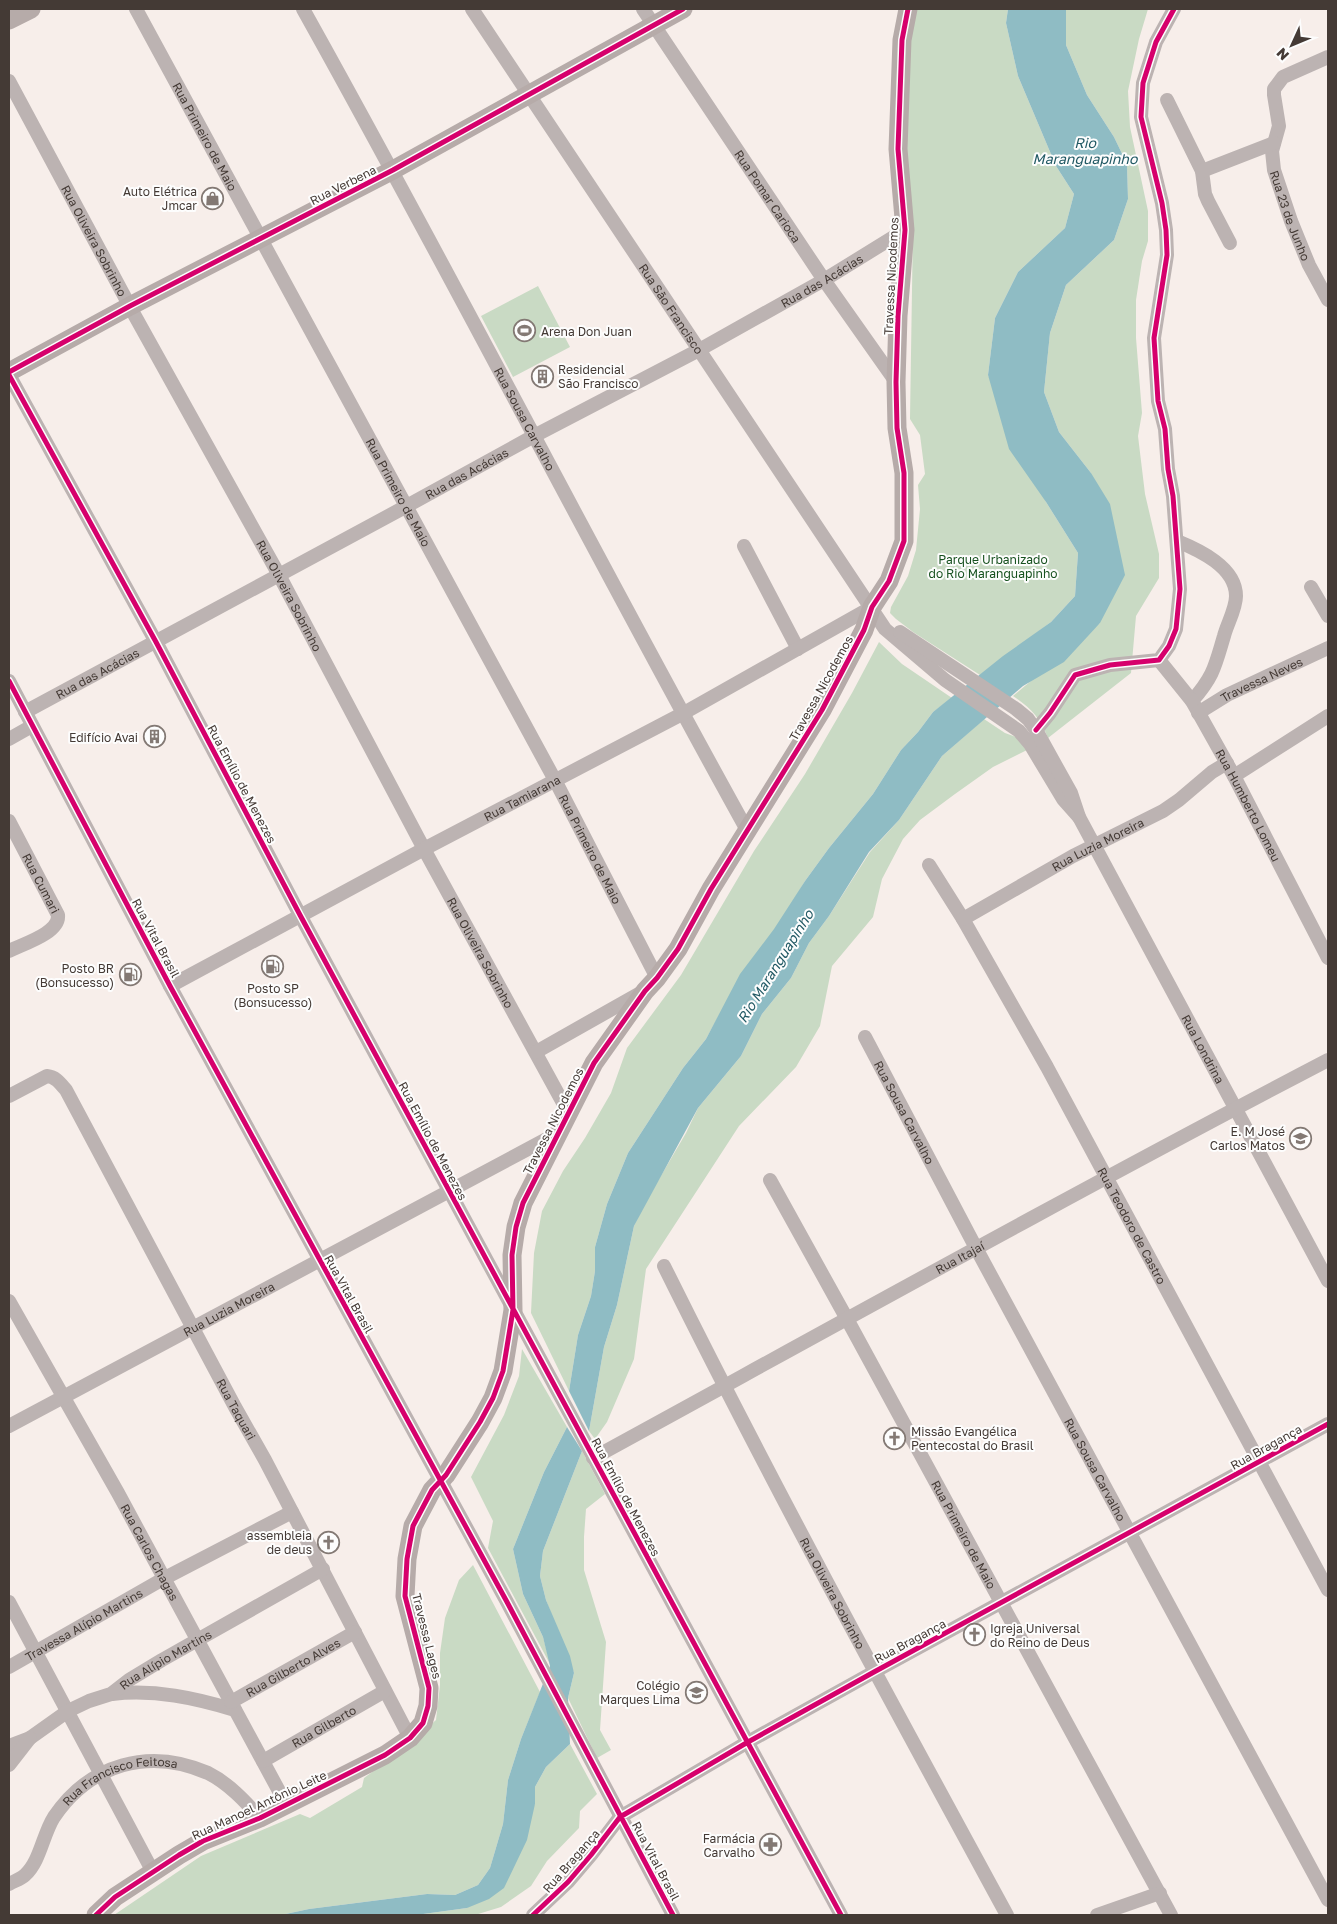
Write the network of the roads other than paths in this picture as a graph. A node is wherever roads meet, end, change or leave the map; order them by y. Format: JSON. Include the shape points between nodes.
{"nodes":[{"id":1,"x":31,"y":9,"type":"edge"},
{"id":2,"x":136,"y":9,"type":"edge"},
{"id":3,"x":303,"y":9,"type":"edge"},
{"id":4,"x":472,"y":9,"type":"edge"},
{"id":5,"x":683,"y":9,"type":"edge"},
{"id":6,"x":908,"y":9,"type":"edge"},
{"id":7,"x":1174,"y":9,"type":"edge"},
{"id":8,"x":648,"y":16,"type":"edge"},
{"id":9,"x":9,"y":20,"type":"edge"},
{"id":10,"x":1328,"y":57,"type":"edge"},
{"id":11,"x":9,"y":81,"type":"edge"},
{"id":12,"x":529,"y":95,"type":"junction"},
{"id":13,"x":1167,"y":100,"type":"dead end"},
{"id":14,"x":1274,"y":143,"type":"junction"},
{"id":15,"x":393,"y":170,"type":"junction"},
{"id":16,"x":1202,"y":171,"type":"junction"},
{"id":17,"x":905,"y":230,"type":"junction"},
{"id":18,"x":262,"y":238,"type":"junction"},
{"id":19,"x":1230,"y":243,"type":"dead end"},
{"id":20,"x":824,"y":280,"type":"junction"},
{"id":21,"x":1328,"y":300,"type":"edge"},
{"id":22,"x":130,"y":306,"type":"junction"},
{"id":23,"x":699,"y":350,"type":"junction"},
{"id":24,"x":9,"y":374,"type":"edge"},
{"id":25,"x":896,"y":382,"type":"junction"},
{"id":26,"x":534,"y":436,"type":"junction"},
{"id":27,"x":405,"y":507,"type":"junction"},
{"id":28,"x":1177,"y":541,"type":"junction"},
{"id":29,"x":744,"y":546,"type":"dead end"},
{"id":30,"x":279,"y":575,"type":"junction"},
{"id":31,"x":1311,"y":587,"type":"dead end"},
{"id":32,"x":872,"y":607,"type":"junction"},
{"id":33,"x":1328,"y":616,"type":"edge"},
{"id":34,"x":156,"y":642,"type":"junction"},
{"id":35,"x":1328,"y":648,"type":"edge"},
{"id":36,"x":798,"y":649,"type":"junction"},
{"id":37,"x":1159,"y":660,"type":"junction"},
{"id":38,"x":9,"y":682,"type":"edge"},
{"id":39,"x":1195,"y":707,"type":"junction"},
{"id":40,"x":25,"y":712,"type":"junction"},
{"id":41,"x":682,"y":714,"type":"junction"},
{"id":42,"x":1328,"y":716,"type":"edge"},
{"id":43,"x":32,"y":726,"type":"junction"},
{"id":44,"x":1036,"y":730,"type":"junction"},
{"id":45,"x":9,"y":739,"type":"edge"},
{"id":46,"x":1226,"y":763,"type":"junction"},
{"id":47,"x":1234,"y":776,"type":"junction"},
{"id":48,"x":556,"y":782,"type":"junction"},
{"id":49,"x":1080,"y":817,"type":"junction"},
{"id":50,"x":9,"y":821,"type":"edge"},
{"id":51,"x":747,"y":830,"type":"junction"},
{"id":52,"x":1095,"y":845,"type":"junction"},
{"id":53,"x":424,"y":849,"type":"junction"},
{"id":54,"x":929,"y":865,"type":"dead end"},
{"id":55,"x":300,"y":915,"type":"junction"},
{"id":56,"x":963,"y":919,"type":"junction"},
{"id":57,"x":9,"y":951,"type":"edge"},
{"id":58,"x":1328,"y":958,"type":"edge"},
{"id":59,"x":651,"y":985,"type":"junction"},
{"id":60,"x":170,"y":986,"type":"junction"},
{"id":61,"x":865,"y":1037,"type":"dead end"},
{"id":62,"x":536,"y":1052,"type":"junction"},
{"id":63,"x":1328,"y":1060,"type":"edge"},
{"id":64,"x":9,"y":1096,"type":"edge"},
{"id":65,"x":1235,"y":1109,"type":"junction"},
{"id":66,"x":568,"y":1112,"type":"junction"},
{"id":67,"x":558,"y":1133,"type":"junction"},
{"id":68,"x":1106,"y":1179,"type":"junction"},
{"id":69,"x":770,"y":1180,"type":"dead end"},
{"id":70,"x":449,"y":1191,"type":"junction"},
{"id":71,"x":976,"y":1248,"type":"junction"},
{"id":72,"x":319,"y":1261,"type":"junction"},
{"id":73,"x":664,"y":1266,"type":"dead end"},
{"id":74,"x":1328,"y":1281,"type":"edge"},
{"id":75,"x":9,"y":1301,"type":"edge"},
{"id":76,"x":513,"y":1310,"type":"junction"},
{"id":77,"x":847,"y":1319,"type":"junction"},
{"id":78,"x":192,"y":1328,"type":"junction"},
{"id":79,"x":724,"y":1388,"type":"junction"},
{"id":80,"x":63,"y":1397,"type":"junction"},
{"id":81,"x":1328,"y":1424,"type":"edge"},
{"id":82,"x":9,"y":1426,"type":"edge"},
{"id":83,"x":590,"y":1452,"type":"junction"},
{"id":84,"x":1259,"y":1462,"type":"junction"},
{"id":85,"x":440,"y":1482,"type":"junction"},
{"id":86,"x":292,"y":1512,"type":"junction"},
{"id":87,"x":1131,"y":1532,"type":"junction"},
{"id":88,"x":323,"y":1570,"type":"junction"},
{"id":89,"x":163,"y":1579,"type":"junction"},
{"id":90,"x":1328,"y":1590,"type":"edge"},
{"id":91,"x":9,"y":1602,"type":"edge"},
{"id":92,"x":1002,"y":1603,"type":"junction"},
{"id":93,"x":355,"y":1632,"type":"junction"},
{"id":94,"x":198,"y":1639,"type":"junction"},
{"id":95,"x":36,"y":1652,"type":"junction"},
{"id":96,"x":9,"y":1667,"type":"edge"},
{"id":97,"x":874,"y":1672,"type":"junction"},
{"id":98,"x":385,"y":1691,"type":"junction"},
{"id":99,"x":111,"y":1694,"type":"junction"},
{"id":100,"x":233,"y":1706,"type":"junction"},
{"id":101,"x":68,"y":1711,"type":"junction"},
{"id":102,"x":30,"y":1738,"type":"junction"},
{"id":103,"x":410,"y":1738,"type":"junction"},
{"id":104,"x":748,"y":1742,"type":"junction"},
{"id":105,"x":9,"y":1746,"type":"edge"},
{"id":106,"x":263,"y":1761,"type":"junction"},
{"id":107,"x":9,"y":1765,"type":"edge"},
{"id":108,"x":101,"y":1773,"type":"junction"},
{"id":109,"x":286,"y":1804,"type":"junction"},
{"id":110,"x":620,"y":1817,"type":"junction"},
{"id":111,"x":260,"y":1818,"type":"junction"},
{"id":112,"x":154,"y":1872,"type":"junction"},
{"id":113,"x":9,"y":1884,"type":"edge"},
{"id":114,"x":1160,"y":1893,"type":"junction"},
{"id":115,"x":1328,"y":1900,"type":"edge"},
{"id":116,"x":96,"y":1915,"type":"edge"},
{"id":117,"x":533,"y":1915,"type":"edge"},
{"id":118,"x":673,"y":1915,"type":"edge"},
{"id":119,"x":841,"y":1915,"type":"edge"},
{"id":120,"x":1007,"y":1915,"type":"edge"},
{"id":121,"x":1097,"y":1915,"type":"edge"},
{"id":122,"x":1171,"y":1915,"type":"edge"}],
"edges":[{"from":1,"to":9,"type":"main road"},
{"from":2,"to":18,"type":"street","name":"Rua Primeiro de Maio"},
{"from":3,"to":15,"type":"street","name":"Rua Sousa Carvalho"},
{"from":4,"to":12,"type":"street","name":"Rua São Francisco"},
{"from":5,"to":8,"type":"main road","name":"Rua Verbena"},
{"from":6,"to":17,"type":"main road","name":"Travessa Nicodemos","via":[[902,40],[898,148]]},
{"from":7,"to":28,"type":"street","via":[[1156,42],[1143,83],[1141,117],[1166,230],[1167,255],[1154,338],[1158,401],[1165,429]]},
{"from":8,"to":12,"type":"main road","name":"Rua Verbena"},
{"from":8,"to":20,"type":"street","name":"Rua Pomar Carioca"},
{"from":10,"to":14,"type":"street","name":"Rua 23 de Junho","via":[[1283,77],[1274,89],[1279,126]]},
{"from":11,"to":22,"type":"street","name":"Rua Oliveira Sobrinho"},
{"from":12,"to":15,"type":"main road","name":"Rua Verbena"},
{"from":12,"to":23,"type":"street","name":"Rua São Francisco"},
{"from":13,"to":16,"type":"street"},
{"from":14,"to":16,"type":"street"},
{"from":14,"to":21,"type":"street","name":"Rua 23 de Junho","via":[[1274,170],[1309,265]]},
{"from":15,"to":18,"type":"main road","name":"Rua Verbena"},
{"from":15,"to":26,"type":"street","name":"Rua Sousa Carvalho"},
{"from":16,"to":19,"type":"street","via":[[1208,202]]},
{"from":17,"to":20,"type":"street","name":"Rua das Acácias"},
{"from":17,"to":25,"type":"main road","name":"Travessa Nicodemos"},
{"from":18,"to":22,"type":"main road","name":"Rua Verbena"},
{"from":18,"to":27,"type":"street","name":"Rua Primeiro de Maio"},
{"from":20,"to":23,"type":"street","name":"Rua das Acácias"},
{"from":20,"to":25,"type":"street","name":"Rua Pomar Carioca"},
{"from":22,"to":24,"type":"main road","name":"Rua Verbena"},
{"from":22,"to":30,"type":"street","name":"Rua Oliveira Sobrinho"},
{"from":23,"to":26,"type":"street","name":"Rua das Acácias"},
{"from":23,"to":32,"type":"street","name":"Rua São Francisco"},
{"from":24,"to":34,"type":"street","name":"Rua Emílio de Menezes"},
{"from":25,"to":32,"type":"main road","name":"Travessa Nicodemos","via":[[904,473],[904,541],[889,581]]},
{"from":26,"to":27,"type":"street","name":"Rua das Acácias"},
{"from":26,"to":41,"type":"street","name":"Rua Sousa Carvalho"},
{"from":27,"to":30,"type":"street","name":"Rua das Acácias"},
{"from":27,"to":48,"type":"street","name":"Rua Primeiro de Maio"},
{"from":28,"to":37,"type":"street","via":[[1180,589],[1176,629]]},
{"from":28,"to":39,"type":"street","via":[[1205,554],[1223,568],[1236,596],[1220,653]]},
{"from":29,"to":36,"type":"street"},
{"from":30,"to":34,"type":"street","name":"Rua das Acácias"},
{"from":30,"to":53,"type":"street","name":"Rua Oliveira Sobrinho"},
{"from":31,"to":33,"type":"street"},
{"from":32,"to":36,"type":"street","name":"Rua Tamiarana"},
{"from":32,"to":44,"type":"street","via":[[893,628],[1016,709]]},
{"from":32,"to":49,"type":"street","via":[[885,628],[944,680],[1020,732],[1063,799]]},
{"from":32,"to":51,"type":"main road","name":"Travessa Nicodemos","via":[[864,630],[822,710]]},
{"from":34,"to":40,"type":"street","name":"Rua das Acácias"},
{"from":34,"to":55,"type":"street","name":"Rua Emílio de Menezes"},
{"from":35,"to":39,"type":"street","name":"Travessa Neves"},
{"from":36,"to":41,"type":"street","name":"Rua Tamiarana"},
{"from":37,"to":39,"type":"street","name":"Rua Humberto Lomeu"},
{"from":37,"to":44,"type":"street","via":[[1110,665],[1075,675]]},
{"from":38,"to":40,"type":"street","name":"Rua Vital Brasil"},
{"from":39,"to":46,"type":"street","name":"Rua Humberto Lomeu"},
{"from":40,"to":43,"type":"street","name":"Rua Vital Brasil"},
{"from":41,"to":48,"type":"street","name":"Rua Tamiarana"},
{"from":41,"to":51,"type":"street","name":"Rua Sousa Carvalho"},
{"from":42,"to":47,"type":"street"},
{"from":43,"to":45,"type":"street"},
{"from":43,"to":60,"type":"street","name":"Rua Vital Brasil"},
{"from":44,"to":49,"type":"street","via":[[1071,793]]},
{"from":46,"to":47,"type":"street","name":"Rua Humberto Lomeu"},
{"from":46,"to":52,"type":"street","name":"Rua Luzia Moreira","via":[[1163,811]]},
{"from":47,"to":58,"type":"street","name":"Rua Humberto Lomeu"},
{"from":48,"to":53,"type":"street","name":"Rua Tamiarana"},
{"from":48,"to":59,"type":"street","name":"Rua Primeiro de Maio"},
{"from":49,"to":52,"type":"street","name":"Rua Londrina"},
{"from":50,"to":57,"type":"street","name":"Rua Cumari","via":[[59,919],[50,931]]},
{"from":51,"to":59,"type":"main road","name":"Travessa Nicodemos","via":[[678,949]]},
{"from":52,"to":56,"type":"street","name":"Rua Luzia Moreira"},
{"from":52,"to":65,"type":"street","name":"Rua Londrina"},
{"from":53,"to":55,"type":"street","name":"Rua Tamiarana"},
{"from":53,"to":62,"type":"street","name":"Rua Oliveira Sobrinho"},
{"from":54,"to":56,"type":"street","name":"Rua Teodoro de Castro"},
{"from":55,"to":60,"type":"street","name":"Rua Tamiarana"},
{"from":55,"to":70,"type":"street","name":"Rua Emílio de Menezes"},
{"from":56,"to":68,"type":"street","name":"Rua Teodoro de Castro"},
{"from":59,"to":62,"type":"street"},
{"from":59,"to":66,"type":"main road","name":"Travessa Nicodemos","via":[[594,1064]]},
{"from":60,"to":72,"type":"street","name":"Rua Vital Brasil"},
{"from":61,"to":71,"type":"street","name":"Rua Sousa Carvalho"},
{"from":62,"to":66,"type":"street","name":"Rua Oliveira Sobrinho"},
{"from":63,"to":65,"type":"street","name":"Rua Itajaí"},
{"from":64,"to":78,"type":"street","name":"Rua Taquari","via":[[47,1076],[60,1082]]},
{"from":65,"to":68,"type":"street","name":"Rua Itajaí"},
{"from":65,"to":74,"type":"street","name":"Rua Londrina"},
{"from":66,"to":67,"type":"main road","name":"Travessa Nicodemos"},
{"from":67,"to":70,"type":"street","name":"Rua Luzia Moreira"},
{"from":67,"to":76,"type":"main road","name":"Travessa Nicodemos","via":[[523,1203],[516,1227],[512,1255]]},
{"from":68,"to":71,"type":"street","name":"Rua Itajaí"},
{"from":68,"to":84,"type":"street","name":"Rua Teodoro de Castro"},
{"from":69,"to":77,"type":"street","name":"Rua Primeiro de Maio"},
{"from":70,"to":72,"type":"street","name":"Rua Luzia Moreira"},
{"from":70,"to":76,"type":"street","name":"Rua Emílio de Menezes"},
{"from":71,"to":77,"type":"street","name":"Rua Itajaí"},
{"from":71,"to":87,"type":"street","name":"Rua Sousa Carvalho"},
{"from":72,"to":78,"type":"street","name":"Rua Luzia Moreira"},
{"from":72,"to":85,"type":"street","name":"Rua Vital Brasil"},
{"from":73,"to":79,"type":"street","name":"Rua Oliveira Sobrinho"},
{"from":75,"to":80,"type":"street","name":"Rua Carlos Chagas"},
{"from":76,"to":83,"type":"street","name":"Rua Emílio de Menezes"},
{"from":76,"to":85,"type":"main road","name":"Travessa Nicodemos","via":[[503,1371],[493,1398]]},
{"from":77,"to":79,"type":"street","name":"Rua Itajaí"},
{"from":77,"to":92,"type":"street","name":"Rua Primeiro de Maio"},
{"from":78,"to":80,"type":"street","name":"Rua Luzia Moreira"},
{"from":78,"to":86,"type":"street","name":"Rua Taquari"},
{"from":79,"to":83,"type":"street","name":"Rua Itajaí"},
{"from":79,"to":97,"type":"street","name":"Rua Oliveira Sobrinho"},
{"from":80,"to":82,"type":"street","name":"Rua Luzia Moreira"},
{"from":80,"to":89,"type":"street","name":"Rua Carlos Chagas"},
{"from":81,"to":84,"type":"street","name":"Rua Bragança"},
{"from":83,"to":104,"type":"street","name":"Rua Emílio de Menezes"},
{"from":84,"to":87,"type":"street","name":"Rua Bragança"},
{"from":84,"to":90,"type":"street","name":"Rua Teodoro de Castro"},
{"from":85,"to":103,"type":"main road","name":"Travessa Lages","via":[[432,1490],[413,1526],[407,1559],[405,1596],[430,1688],[423,1723]]},
{"from":85,"to":110,"type":"street","name":"Rua Vital Brasil"},
{"from":86,"to":88,"type":"street","name":"Rua Taquari"},
{"from":86,"to":89,"type":"street","name":"Travessa Alípio Martins"},
{"from":87,"to":92,"type":"street","name":"Rua Bragança"},
{"from":87,"to":115,"type":"street","name":"Rua Sousa Carvalho"},
{"from":88,"to":93,"type":"street","name":"Rua Taquari"},
{"from":88,"to":94,"type":"street","name":"Rua Alípio Martins"},
{"from":89,"to":94,"type":"street","name":"Rua Carlos Chagas"},
{"from":89,"to":95,"type":"street","name":"Travessa Alípio Martins"},
{"from":91,"to":95,"type":"street"},
{"from":92,"to":97,"type":"street","name":"Rua Bragança"},
{"from":92,"to":114,"type":"street","name":"Rua Primeiro de Maio"},
{"from":93,"to":98,"type":"street","name":"Rua Taquari"},
{"from":93,"to":100,"type":"street","name":"Rua Gilberto Alves"},
{"from":94,"to":99,"type":"street","name":"Rua Alípio Martins"},
{"from":94,"to":100,"type":"street","name":"Rua Carlos Chagas"},
{"from":95,"to":96,"type":"street","name":"Travessa Alípio Martins"},
{"from":95,"to":101,"type":"street"},
{"from":97,"to":104,"type":"street","name":"Rua Bragança"},
{"from":97,"to":120,"type":"street","name":"Rua Oliveira Sobrinho"},
{"from":98,"to":103,"type":"street","name":"Rua Taquari"},
{"from":98,"to":106,"type":"street","name":"Rua Gilberto"},
{"from":99,"to":100,"type":"street","via":[[136,1691]]},
{"from":99,"to":101,"type":"street","name":"Rua Alípio Martins"},
{"from":100,"to":106,"type":"street","name":"Rua Carlos Chagas"},
{"from":101,"to":102,"type":"street","name":"Rua Alípio Martins"},
{"from":101,"to":108,"type":"street"},
{"from":102,"to":105,"type":"street","name":"Rua Alípio Martins"},
{"from":102,"to":107,"type":"street"},
{"from":103,"to":109,"type":"main road","name":"Rua Manoel Antônio Leite","via":[[385,1755]]},
{"from":104,"to":110,"type":"street","name":"Rua Bragança"},
{"from":104,"to":119,"type":"street","name":"Rua Emílio de Menezes"},
{"from":106,"to":109,"type":"street","name":"Rua Carlos Chagas"},
{"from":108,"to":111,"type":"street","name":"Rua Francisco Feitosa","via":[[140,1761],[161,1760],[186,1766],[209,1774],[230,1788]]},
{"from":108,"to":112,"type":"street"},
{"from":108,"to":113,"type":"street","name":"Rua Francisco Feitosa","via":[[67,1800],[53,1819],[34,1865],[25,1875]]},
{"from":109,"to":111,"type":"main road","name":"Rua Manoel Antônio Leite"},
{"from":110,"to":117,"type":"street","name":"Rua Bragança","via":[[568,1882]]},
{"from":110,"to":118,"type":"street","name":"Rua Vital Brasil"},
{"from":111,"to":112,"type":"main road","name":"Rua Manoel Antônio Leite","via":[[203,1841]]},
{"from":112,"to":116,"type":"main road","name":"Rua Manoel Antônio Leite","via":[[116,1897]]},
{"from":114,"to":121,"type":"street"},
{"from":114,"to":122,"type":"street","name":"Rua Primeiro de Maio"}]}
